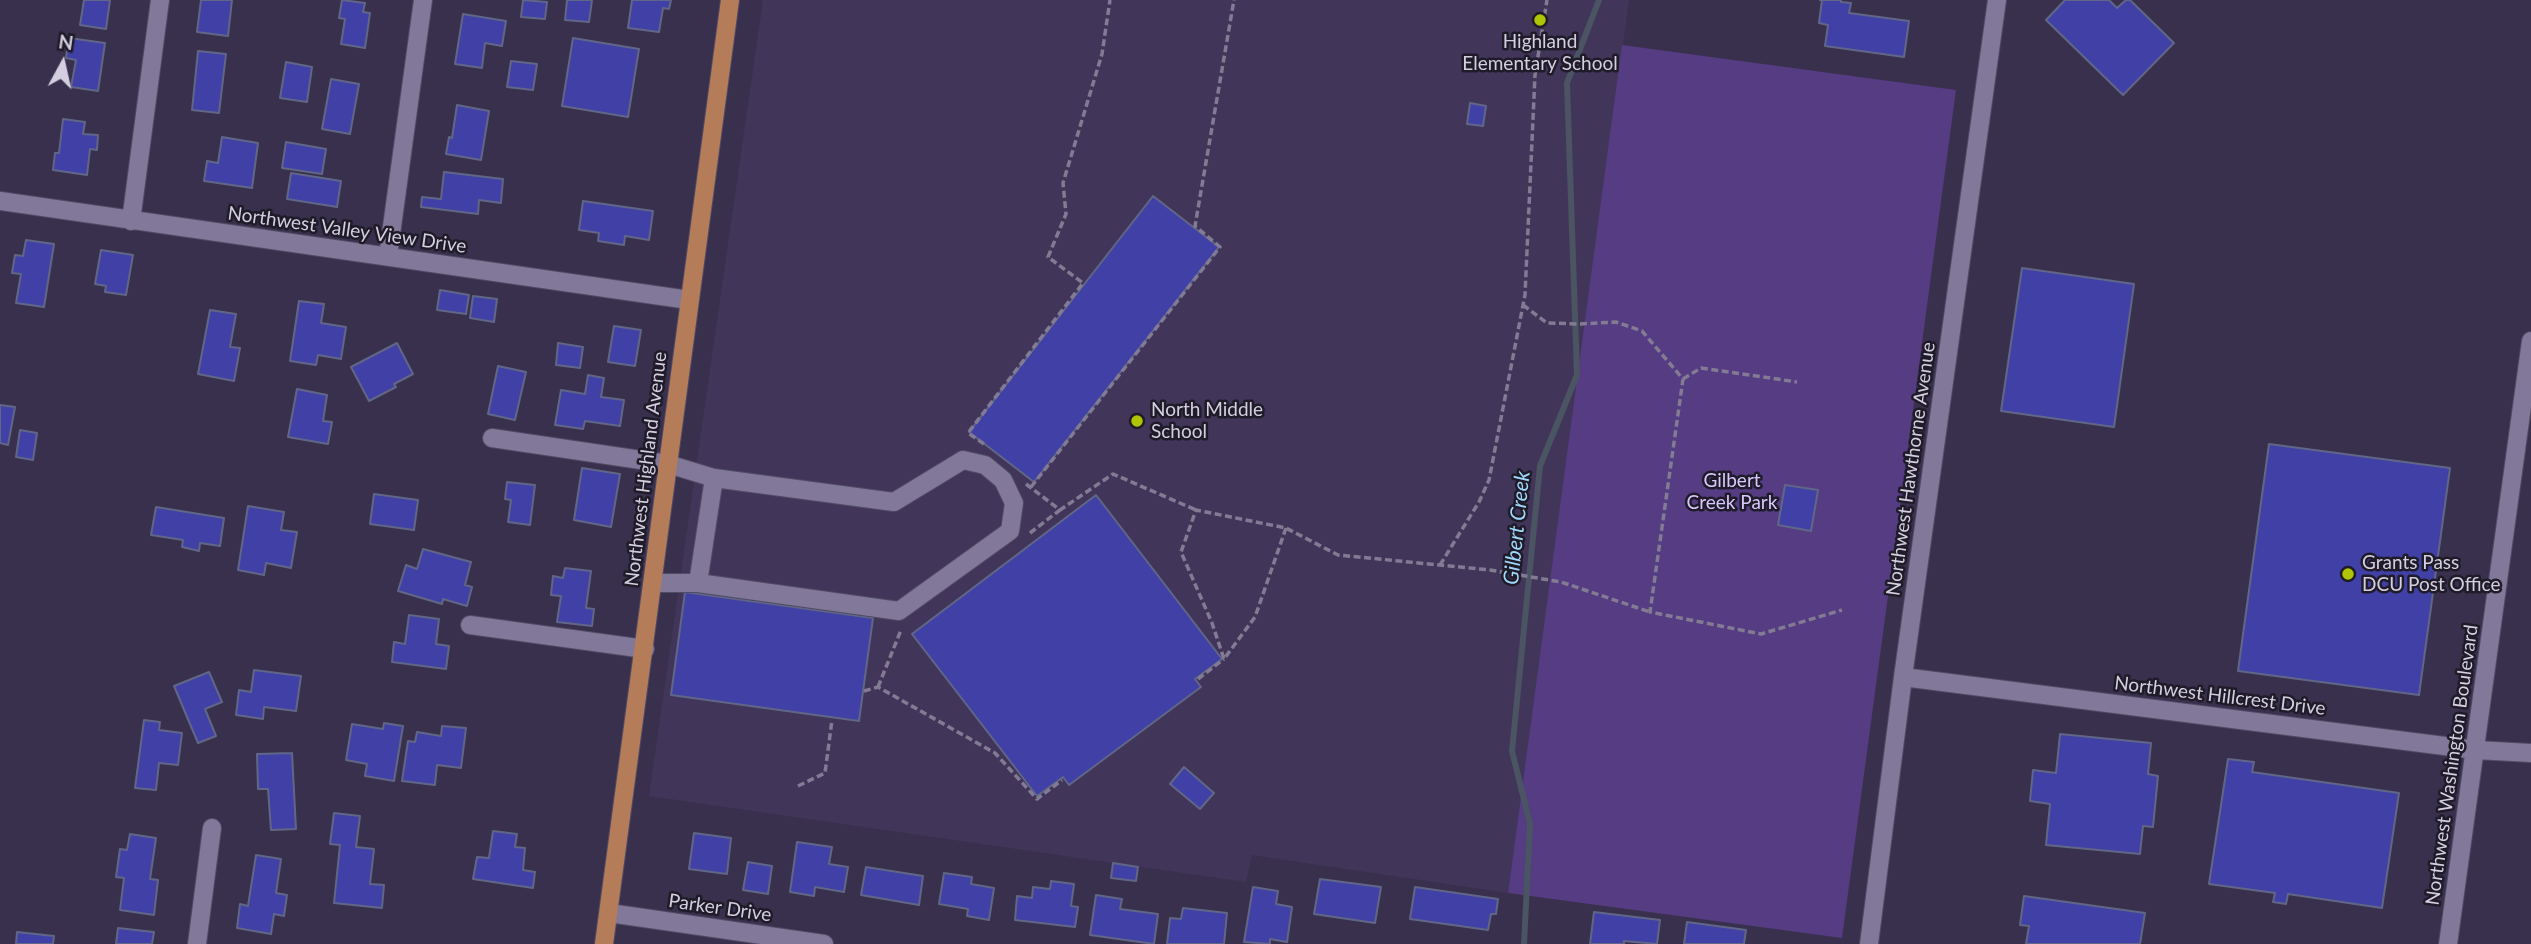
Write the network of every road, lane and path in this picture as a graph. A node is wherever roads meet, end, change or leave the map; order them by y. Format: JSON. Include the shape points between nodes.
{"nodes":[{"id":1,"x":160,"y":0,"type":"edge"},
{"id":2,"x":423,"y":0,"type":"edge"},
{"id":3,"x":730,"y":0,"type":"edge"},
{"id":4,"x":1110,"y":0,"type":"edge"},
{"id":5,"x":1234,"y":0,"type":"edge"},
{"id":6,"x":1546,"y":0,"type":"edge"},
{"id":7,"x":1997,"y":0,"type":"edge"},
{"id":8,"x":0,"y":201,"type":"edge"},
{"id":9,"x":131,"y":220,"type":"junction"},
{"id":10,"x":388,"y":256,"type":"junction"},
{"id":11,"x":689,"y":300,"type":"junction"},
{"id":12,"x":1523,"y":304,"type":"junction"},
{"id":13,"x":2531,"y":341,"type":"edge"},
{"id":14,"x":1683,"y":379,"type":"junction"},
{"id":15,"x":1797,"y":382,"type":"dead end"},
{"id":16,"x":492,"y":438,"type":"dead end"},
{"id":17,"x":990,"y":449,"type":"dead end"},
{"id":18,"x":668,"y":464,"type":"junction"},
{"id":19,"x":713,"y":478,"type":"junction"},
{"id":20,"x":1003,"y":480,"type":"junction"},
{"id":21,"x":1031,"y":487,"type":"junction"},
{"id":22,"x":1196,"y":510,"type":"junction"},
{"id":23,"x":1286,"y":528,"type":"junction"},
{"id":24,"x":1440,"y":565,"type":"junction"},
{"id":25,"x":653,"y":583,"type":"junction"},
{"id":26,"x":698,"y":583,"type":"junction"},
{"id":27,"x":1842,"y":610,"type":"dead end"},
{"id":28,"x":1650,"y":612,"type":"junction"},
{"id":29,"x":470,"y":625,"type":"dead end"},
{"id":30,"x":645,"y":649,"type":"junction"},
{"id":31,"x":1224,"y":659,"type":"junction"},
{"id":32,"x":1903,"y":677,"type":"junction"},
{"id":33,"x":1198,"y":678,"type":"dead end"},
{"id":34,"x":864,"y":691,"type":"dead end"},
{"id":35,"x":832,"y":720,"type":"dead end"},
{"id":36,"x":2476,"y":750,"type":"junction"},
{"id":37,"x":2531,"y":753,"type":"edge"},
{"id":38,"x":1062,"y":780,"type":"dead end"},
{"id":39,"x":798,"y":786,"type":"dead end"},
{"id":40,"x":212,"y":828,"type":"dead end"},
{"id":41,"x":609,"y":913,"type":"junction"},
{"id":42,"x":197,"y":944,"type":"edge"},
{"id":43,"x":604,"y":944,"type":"edge"},
{"id":44,"x":824,"y":944,"type":"edge"},
{"id":45,"x":1869,"y":944,"type":"edge"},
{"id":46,"x":2448,"y":944,"type":"edge"}],
"edges":[{"from":1,"to":9,"type":"street"},
{"from":2,"to":10,"type":"street"},
{"from":3,"to":11,"type":"main road","name":"Northwest Highland Avenue"},
{"from":4,"to":17,"type":"path","via":[[1102,54],[1063,183],[1066,214],[1048,257],[1083,283],[968,433]]},
{"from":5,"to":21,"type":"path","via":[[1195,226],[1220,247]]},
{"from":6,"to":12,"type":"path","via":[[1535,75]]},
{"from":7,"to":32,"type":"street","name":"Northwest Hawthorne Avenue"},
{"from":8,"to":9,"type":"street","name":"Northwest Valley View Drive"},
{"from":9,"to":10,"type":"street","name":"Northwest Valley View Drive"},
{"from":10,"to":11,"type":"street","name":"Northwest Valley View Drive"},
{"from":11,"to":18,"type":"main road","name":"Northwest Highland Avenue"},
{"from":12,"to":14,"type":"path","via":[[1547,323],[1616,322],[1642,331]]},
{"from":12,"to":24,"type":"path","via":[[1489,480]]},
{"from":13,"to":36,"type":"street","name":"Northwest Washington Boulevard"},
{"from":14,"to":15,"type":"path","via":[[1701,368]]},
{"from":14,"to":28,"type":"path"},
{"from":16,"to":18,"type":"street"},
{"from":18,"to":19,"type":"street"},
{"from":18,"to":25,"type":"main road","name":"Northwest Highland Avenue"},
{"from":19,"to":20,"type":"street","via":[[894,502],[962,460],[985,465]]},
{"from":19,"to":26,"type":"street"},
{"from":20,"to":21,"type":"path"},
{"from":20,"to":26,"type":"street","via":[[1014,503],[1010,531],[900,611]]},
{"from":21,"to":22,"type":"path","via":[[1060,510],[1113,474]]},
{"from":22,"to":23,"type":"path"},
{"from":22,"to":31,"type":"path","via":[[1181,552]]},
{"from":23,"to":24,"type":"path","via":[[1338,555]]},
{"from":23,"to":31,"type":"path","via":[[1255,617]]},
{"from":24,"to":28,"type":"path","via":[[1561,582]]},
{"from":25,"to":26,"type":"street"},
{"from":25,"to":30,"type":"main road","name":"Northwest Highland Avenue"},
{"from":27,"to":28,"type":"path","via":[[1761,634]]},
{"from":29,"to":30,"type":"street"},
{"from":30,"to":41,"type":"main road","name":"Northwest Highland Avenue"},
{"from":31,"to":33,"type":"path"},
{"from":32,"to":36,"type":"street","name":"Northwest Hillcrest Drive"},
{"from":32,"to":45,"type":"street","name":"Northwest Hawthorne Avenue"},
{"from":34,"to":38,"type":"path","via":[[878,687],[995,753],[1037,799]]},
{"from":35,"to":39,"type":"path","via":[[825,773]]},
{"from":36,"to":37,"type":"street","name":"Northwest Hillcrest Drive"},
{"from":36,"to":46,"type":"street","name":"Northwest Washington Boulevard"},
{"from":40,"to":42,"type":"street"},
{"from":41,"to":43,"type":"main road","name":"Northwest Highland Avenue"},
{"from":41,"to":44,"type":"street","name":"Parker Drive"}]}
